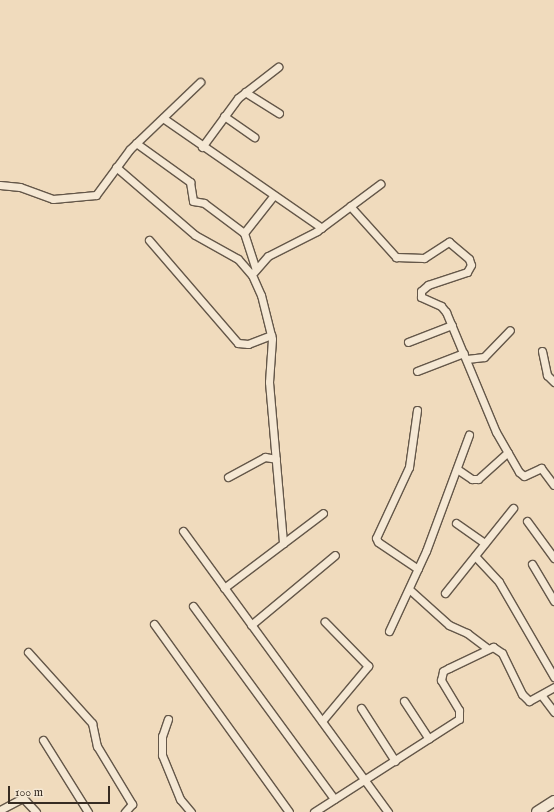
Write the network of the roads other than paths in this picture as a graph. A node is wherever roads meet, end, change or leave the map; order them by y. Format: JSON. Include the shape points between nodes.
{"nodes":[{"id":1,"x":278,"y":67,"type":"dead end"},
{"id":2,"x":200,"y":82,"type":"dead end"},
{"id":3,"x":246,"y":92,"type":"junction"},
{"id":4,"x":279,"y":113,"type":"dead end"},
{"id":5,"x":224,"y":116,"type":"junction"},
{"id":6,"x":163,"y":118,"type":"junction"},
{"id":7,"x":254,"y":137,"type":"dead end"},
{"id":8,"x":136,"y":143,"type":"junction"},
{"id":9,"x":202,"y":147,"type":"junction"},
{"id":10,"x":116,"y":166,"type":"junction"},
{"id":11,"x":380,"y":184,"type":"dead end"},
{"id":12,"x":0,"y":185,"type":"edge"},
{"id":13,"x":274,"y":195,"type":"junction"},
{"id":14,"x":350,"y":206,"type":"junction"},
{"id":15,"x":322,"y":228,"type":"junction"},
{"id":16,"x":244,"y":233,"type":"junction"},
{"id":17,"x":149,"y":240,"type":"dead end"},
{"id":18,"x":254,"y":272,"type":"junction"},
{"id":19,"x":452,"y":325,"type":"junction"},
{"id":20,"x":510,"y":330,"type":"dead end"},
{"id":21,"x":271,"y":335,"type":"junction"},
{"id":22,"x":408,"y":342,"type":"dead end"},
{"id":23,"x":542,"y":351,"type":"dead end"},
{"id":24,"x":466,"y":356,"type":"junction"},
{"id":25,"x":417,"y":370,"type":"dead end"},
{"id":26,"x":554,"y":382,"type":"edge"},
{"id":27,"x":417,"y":410,"type":"dead end"},
{"id":28,"x":469,"y":435,"type":"dead end"},
{"id":29,"x":508,"y":452,"type":"junction"},
{"id":30,"x":276,"y":459,"type":"junction"},
{"id":31,"x":457,"y":469,"type":"junction"},
{"id":32,"x":228,"y":477,"type":"dead end"},
{"id":33,"x":554,"y":485,"type":"edge"},
{"id":34,"x":513,"y":508,"type":"dead end"},
{"id":35,"x":323,"y":513,"type":"dead end"},
{"id":36,"x":527,"y":521,"type":"dead end"},
{"id":37,"x":456,"y":523,"type":"dead end"},
{"id":38,"x":182,"y":531,"type":"dead end"},
{"id":39,"x":283,"y":543,"type":"junction"},
{"id":40,"x":485,"y":543,"type":"junction"},
{"id":41,"x":335,"y":555,"type":"dead end"},
{"id":42,"x":475,"y":556,"type":"junction"},
{"id":43,"x":554,"y":558,"type":"edge"},
{"id":44,"x":532,"y":564,"type":"dead end"},
{"id":45,"x":418,"y":569,"type":"junction"},
{"id":46,"x":224,"y":588,"type":"junction"},
{"id":47,"x":409,"y":589,"type":"junction"},
{"id":48,"x":445,"y":593,"type":"dead end"},
{"id":49,"x":554,"y":601,"type":"edge"},
{"id":50,"x":194,"y":606,"type":"dead end"},
{"id":51,"x":325,"y":622,"type":"dead end"},
{"id":52,"x":154,"y":624,"type":"dead end"},
{"id":53,"x":251,"y":624,"type":"junction"},
{"id":54,"x":389,"y":631,"type":"dead end"},
{"id":55,"x":487,"y":648,"type":"junction"},
{"id":56,"x":28,"y":652,"type":"dead end"},
{"id":57,"x":554,"y":677,"type":"edge"},
{"id":58,"x":554,"y":687,"type":"edge"},
{"id":59,"x":542,"y":696,"type":"junction"},
{"id":60,"x":404,"y":701,"type":"dead end"},
{"id":61,"x":361,"y":708,"type":"dead end"},
{"id":62,"x":554,"y":712,"type":"edge"},
{"id":63,"x":168,"y":719,"type":"dead end"},
{"id":64,"x":322,"y":721,"type":"junction"},
{"id":65,"x":430,"y":739,"type":"junction"},
{"id":66,"x":43,"y":740,"type":"dead end"},
{"id":67,"x":395,"y":761,"type":"junction"},
{"id":68,"x":365,"y":780,"type":"junction"},
{"id":69,"x":334,"y":799,"type":"junction"},
{"id":70,"x":554,"y":801,"type":"edge"},
{"id":71,"x":0,"y":810,"type":"edge"},
{"id":72,"x":36,"y":812,"type":"edge"},
{"id":73,"x":88,"y":812,"type":"edge"},
{"id":74,"x":125,"y":812,"type":"edge"},
{"id":75,"x":191,"y":812,"type":"edge"},
{"id":76,"x":289,"y":812,"type":"edge"},
{"id":77,"x":314,"y":812,"type":"edge"},
{"id":78,"x":388,"y":812,"type":"edge"},
{"id":79,"x":537,"y":812,"type":"edge"}],
"edges":[{"from":1,"to":3,"type":"street"},
{"from":2,"to":6,"type":"street"},
{"from":3,"to":4,"type":"street"},
{"from":3,"to":5,"type":"street"},
{"from":5,"to":7,"type":"street"},
{"from":5,"to":9,"type":"street"},
{"from":6,"to":8,"type":"street"},
{"from":6,"to":9,"type":"street"},
{"from":8,"to":10,"type":"street"},
{"from":8,"to":16,"type":"street","via":[[190,182],[193,201],[204,203]]},
{"from":9,"to":13,"type":"street"},
{"from":10,"to":12,"type":"street","via":[[98,193],[90,197],[53,199],[20,187]]},
{"from":10,"to":18,"type":"street","via":[[195,235],[232,255]]},
{"from":11,"to":14,"type":"street"},
{"from":13,"to":15,"type":"street"},
{"from":13,"to":16,"type":"street"},
{"from":14,"to":15,"type":"street"},
{"from":14,"to":19,"type":"street","via":[[396,257],[424,258],[449,242],[469,258],[472,265],[467,272],[428,285],[420,291],[423,300],[444,309]]},
{"from":15,"to":18,"type":"street","via":[[268,256]]},
{"from":16,"to":18,"type":"street"},
{"from":17,"to":21,"type":"street","via":[[238,343],[248,344]]},
{"from":18,"to":21,"type":"street"},
{"from":19,"to":22,"type":"street"},
{"from":19,"to":24,"type":"street"},
{"from":20,"to":24,"type":"street","via":[[484,357]]},
{"from":21,"to":30,"type":"street","via":[[269,382]]},
{"from":23,"to":26,"type":"street","via":[[547,375]]},
{"from":24,"to":25,"type":"street"},
{"from":24,"to":29,"type":"street","via":[[496,432]]},
{"from":27,"to":45,"type":"street","via":[[409,467],[376,538],[378,542]]},
{"from":28,"to":31,"type":"street"},
{"from":29,"to":31,"type":"street","via":[[478,479],[472,479]]},
{"from":29,"to":33,"type":"street","via":[[522,475],[541,468]]},
{"from":30,"to":32,"type":"street","via":[[266,457]]},
{"from":30,"to":39,"type":"street"},
{"from":31,"to":45,"type":"street"},
{"from":34,"to":40,"type":"street"},
{"from":35,"to":39,"type":"street"},
{"from":36,"to":43,"type":"street"},
{"from":37,"to":40,"type":"street"},
{"from":38,"to":46,"type":"street"},
{"from":39,"to":46,"type":"street"},
{"from":40,"to":42,"type":"street"},
{"from":41,"to":53,"type":"street"},
{"from":42,"to":48,"type":"street"},
{"from":42,"to":57,"type":"street","via":[[499,582]]},
{"from":44,"to":49,"type":"street"},
{"from":45,"to":47,"type":"street"},
{"from":46,"to":53,"type":"street"},
{"from":47,"to":54,"type":"street"},
{"from":47,"to":55,"type":"street","via":[[449,625],[467,633]]},
{"from":50,"to":69,"type":"street"},
{"from":51,"to":64,"type":"street","via":[[368,666]]},
{"from":52,"to":76,"type":"street"},
{"from":53,"to":64,"type":"street"},
{"from":55,"to":59,"type":"street","via":[[497,648],[502,652],[526,698],[533,701]]},
{"from":55,"to":65,"type":"street","via":[[443,672],[440,680],[459,710],[459,719]]},
{"from":56,"to":74,"type":"street","via":[[92,723],[97,746],[132,804]]},
{"from":58,"to":59,"type":"street"},
{"from":59,"to":62,"type":"street"},
{"from":60,"to":65,"type":"street"},
{"from":61,"to":67,"type":"street"},
{"from":63,"to":75,"type":"street","via":[[161,740],[162,755],[175,788]]},
{"from":64,"to":68,"type":"street"},
{"from":65,"to":67,"type":"street"},
{"from":66,"to":73,"type":"street"},
{"from":67,"to":68,"type":"street"},
{"from":68,"to":69,"type":"street"},
{"from":68,"to":78,"type":"street"},
{"from":69,"to":77,"type":"street"},
{"from":70,"to":79,"type":"main road"},
{"from":71,"to":72,"type":"street","via":[[23,798]]}]}
